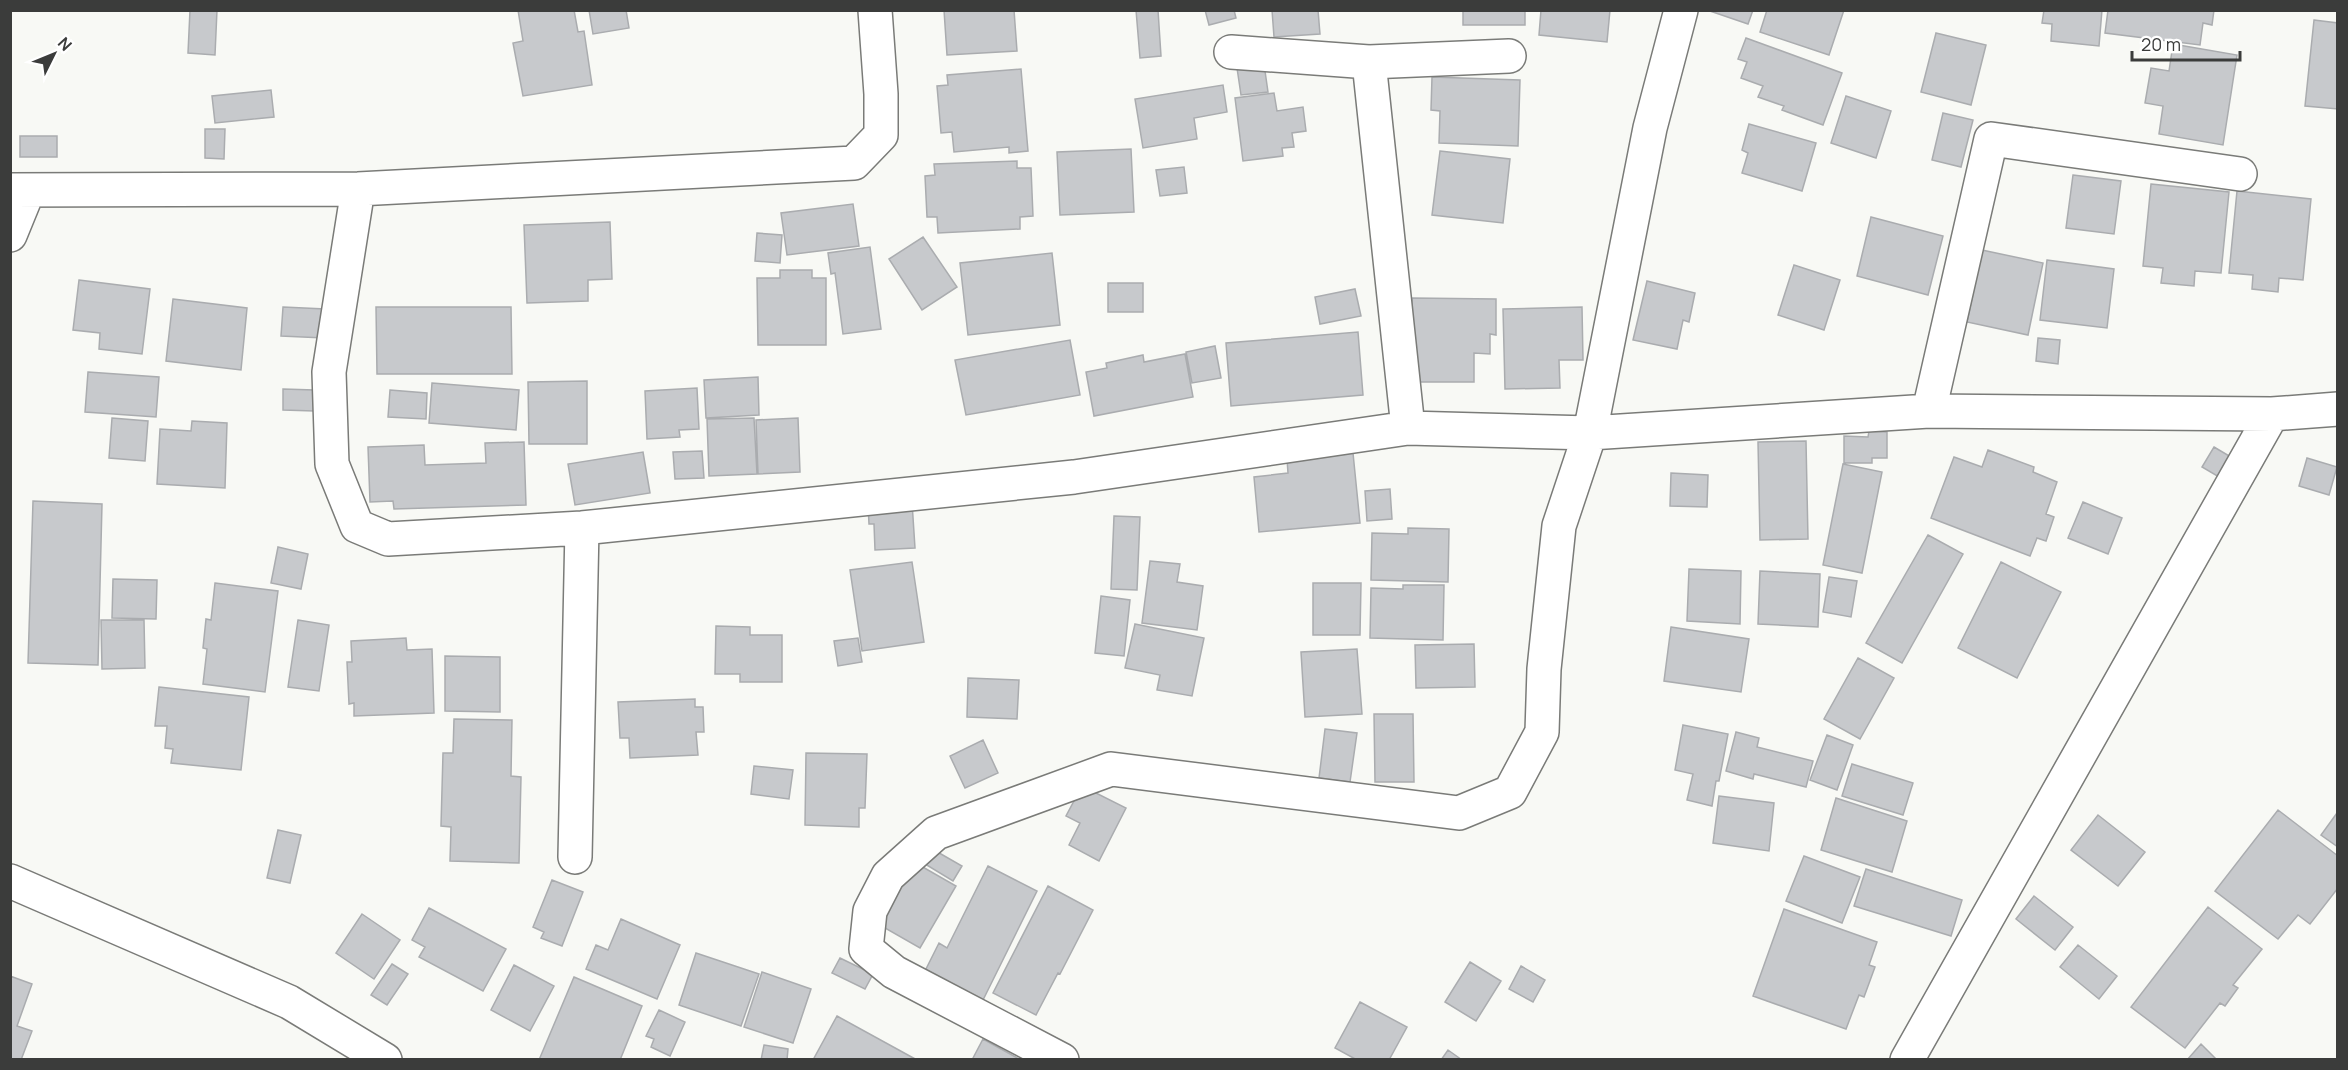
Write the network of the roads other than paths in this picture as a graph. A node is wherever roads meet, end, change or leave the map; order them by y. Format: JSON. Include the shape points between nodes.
{"nodes":[{"id":1,"x":875,"y":10,"type":"edge"},
{"id":2,"x":1681,"y":10,"type":"edge"},
{"id":3,"x":1231,"y":52,"type":"dead end"},
{"id":4,"x":1509,"y":56,"type":"dead end"},
{"id":5,"x":1369,"y":62,"type":"junction"},
{"id":6,"x":2240,"y":174,"type":"dead end"},
{"id":7,"x":358,"y":189,"type":"junction"},
{"id":8,"x":19,"y":191,"type":"edge"},
{"id":9,"x":10,"y":235,"type":"edge"},
{"id":10,"x":2337,"y":409,"type":"edge"},
{"id":11,"x":1929,"y":411,"type":"junction"},
{"id":12,"x":2272,"y":414,"type":"junction"},
{"id":13,"x":1408,"y":428,"type":"junction"},
{"id":14,"x":1590,"y":433,"type":"junction"},
{"id":15,"x":582,"y":528,"type":"junction"},
{"id":16,"x":575,"y":857,"type":"dead end"},
{"id":17,"x":10,"y":881,"type":"edge"},
{"id":18,"x":385,"y":1059,"type":"edge"},
{"id":19,"x":1062,"y":1059,"type":"edge"},
{"id":20,"x":1907,"y":1059,"type":"edge"}],
"edges":[{"from":1,"to":7,"type":"street","via":[[881,135],[854,163]]},
{"from":2,"to":14,"type":"street","via":[[1650,128]]},
{"from":3,"to":5,"type":"street"},
{"from":4,"to":5,"type":"street"},
{"from":5,"to":13,"type":"street"},
{"from":6,"to":11,"type":"street","via":[[1991,139]]},
{"from":7,"to":8,"type":"street"},
{"from":7,"to":15,"type":"street","via":[[329,372],[332,464],[357,526],[388,539]]},
{"from":8,"to":9,"type":"street"},
{"from":10,"to":12,"type":"street"},
{"from":11,"to":12,"type":"street"},
{"from":11,"to":14,"type":"street"},
{"from":12,"to":20,"type":"street"},
{"from":13,"to":14,"type":"street"},
{"from":13,"to":15,"type":"street","via":[[1074,477]]},
{"from":14,"to":19,"type":"street","via":[[1559,526],[1544,669],[1542,732],[1510,792],[1459,813],[1111,769],[936,833],[888,876],[870,911],[866,949],[894,972]]},
{"from":15,"to":16,"type":"street"},
{"from":17,"to":18,"type":"street","via":[[289,1002]]}]}
